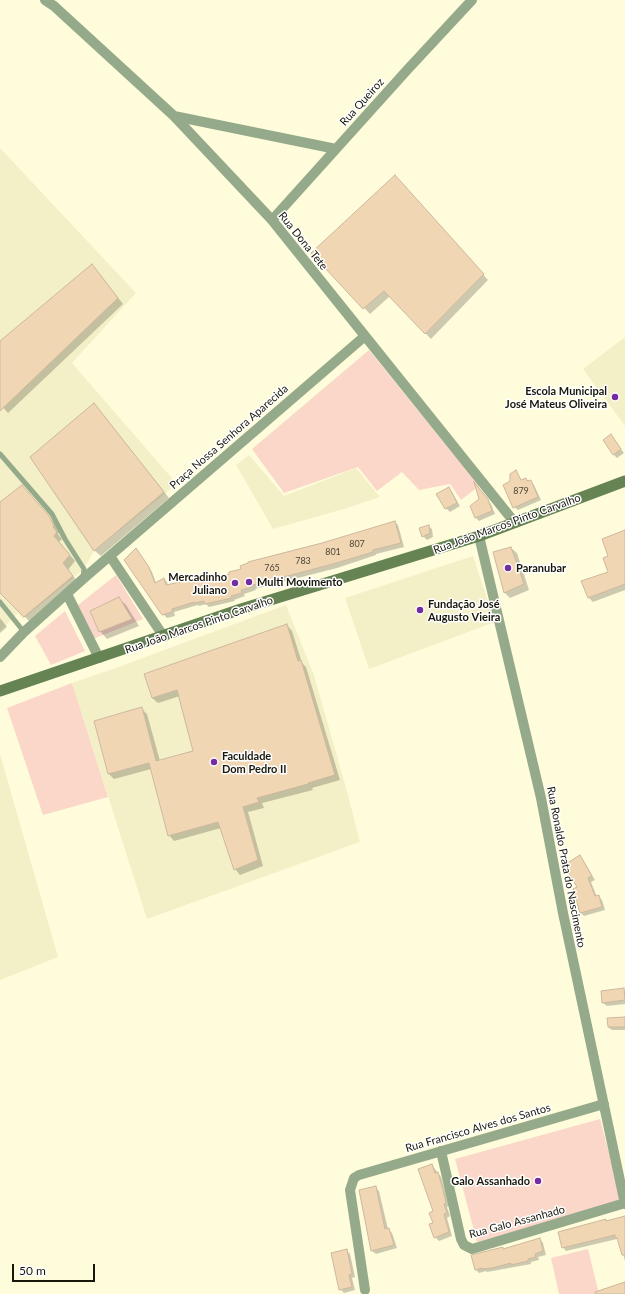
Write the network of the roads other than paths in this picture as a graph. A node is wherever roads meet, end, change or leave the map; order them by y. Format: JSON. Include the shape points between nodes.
{"nodes":[{"id":1,"x":45,"y":0,"type":"edge"},
{"id":2,"x":472,"y":0,"type":"edge"},
{"id":3,"x":174,"y":116,"type":"junction"},
{"id":4,"x":336,"y":149,"type":"junction"},
{"id":5,"x":272,"y":220,"type":"junction"},
{"id":6,"x":364,"y":336,"type":"junction"},
{"id":7,"x":0,"y":454,"type":"edge"},
{"id":8,"x":625,"y":481,"type":"edge"},
{"id":9,"x":515,"y":523,"type":"junction"},
{"id":10,"x":479,"y":536,"type":"junction"},
{"id":11,"x":110,"y":556,"type":"junction"},
{"id":12,"x":83,"y":579,"type":"junction"},
{"id":13,"x":67,"y":594,"type":"junction"},
{"id":14,"x":0,"y":602,"type":"edge"},
{"id":15,"x":24,"y":632,"type":"junction"},
{"id":16,"x":164,"y":636,"type":"junction"},
{"id":17,"x":0,"y":657,"type":"edge"},
{"id":18,"x":99,"y":658,"type":"junction"},
{"id":19,"x":0,"y":691,"type":"edge"},
{"id":20,"x":604,"y":1104,"type":"junction"},
{"id":21,"x":441,"y":1151,"type":"junction"},
{"id":22,"x":625,"y":1204,"type":"edge"},
{"id":23,"x":365,"y":1290,"type":"dead end"}],
"edges":[{"from":1,"to":3,"type":"street","name":"Rua Dona Tete"},
{"from":2,"to":4,"type":"street","name":"Rua Queiroz"},
{"from":3,"to":4,"type":"street"},
{"from":3,"to":5,"type":"street","name":"Rua Dona Tete"},
{"from":4,"to":5,"type":"street","name":"Rua Queiroz"},
{"from":5,"to":6,"type":"street","name":"Rua Dona Tete"},
{"from":6,"to":9,"type":"street","name":"Rua Dona Tete"},
{"from":6,"to":11,"type":"street","name":"Praça Nossa Senhora Aparecida"},
{"from":7,"to":12,"type":"lane","via":[[52,514],[84,569]]},
{"from":8,"to":9,"type":"main road","name":"Rua João Marcos Pinto Carvalho"},
{"from":9,"to":10,"type":"main road","name":"Rua João Marcos Pinto Carvalho"},
{"from":10,"to":16,"type":"main road","name":"Rua João Marcos Pinto Carvalho","via":[[241,609]]},
{"from":10,"to":20,"type":"street","name":"Rua Ronaldo Prata do Nascimento","via":[[541,798]]},
{"from":11,"to":12,"type":"street","name":"Praça Nossa Senhora Aparecida"},
{"from":11,"to":16,"type":"street"},
{"from":12,"to":13,"type":"street","name":"Praça Nossa Senhora Aparecida"},
{"from":13,"to":15,"type":"street","name":"Praça Nossa Senhora Aparecida"},
{"from":13,"to":18,"type":"street"},
{"from":14,"to":15,"type":"lane"},
{"from":15,"to":17,"type":"street","name":"Praça Nossa Senhora Aparecida"},
{"from":16,"to":18,"type":"main road","name":"Rua João Marcos Pinto Carvalho"},
{"from":18,"to":19,"type":"main road","name":"Rua João Marcos Pinto Carvalho"},
{"from":20,"to":21,"type":"street","name":"Rua Francisco Alves dos Santos"},
{"from":20,"to":22,"type":"street","name":"Rua Ronaldo Prata do Nascimento"},
{"from":21,"to":22,"type":"street","name":"Rua Galo Assanhado","via":[[461,1239],[464,1245],[472,1249]]},
{"from":21,"to":23,"type":"street","name":"Rua Francisco Alves dos Santos","via":[[354,1178],[350,1190]]}]}
